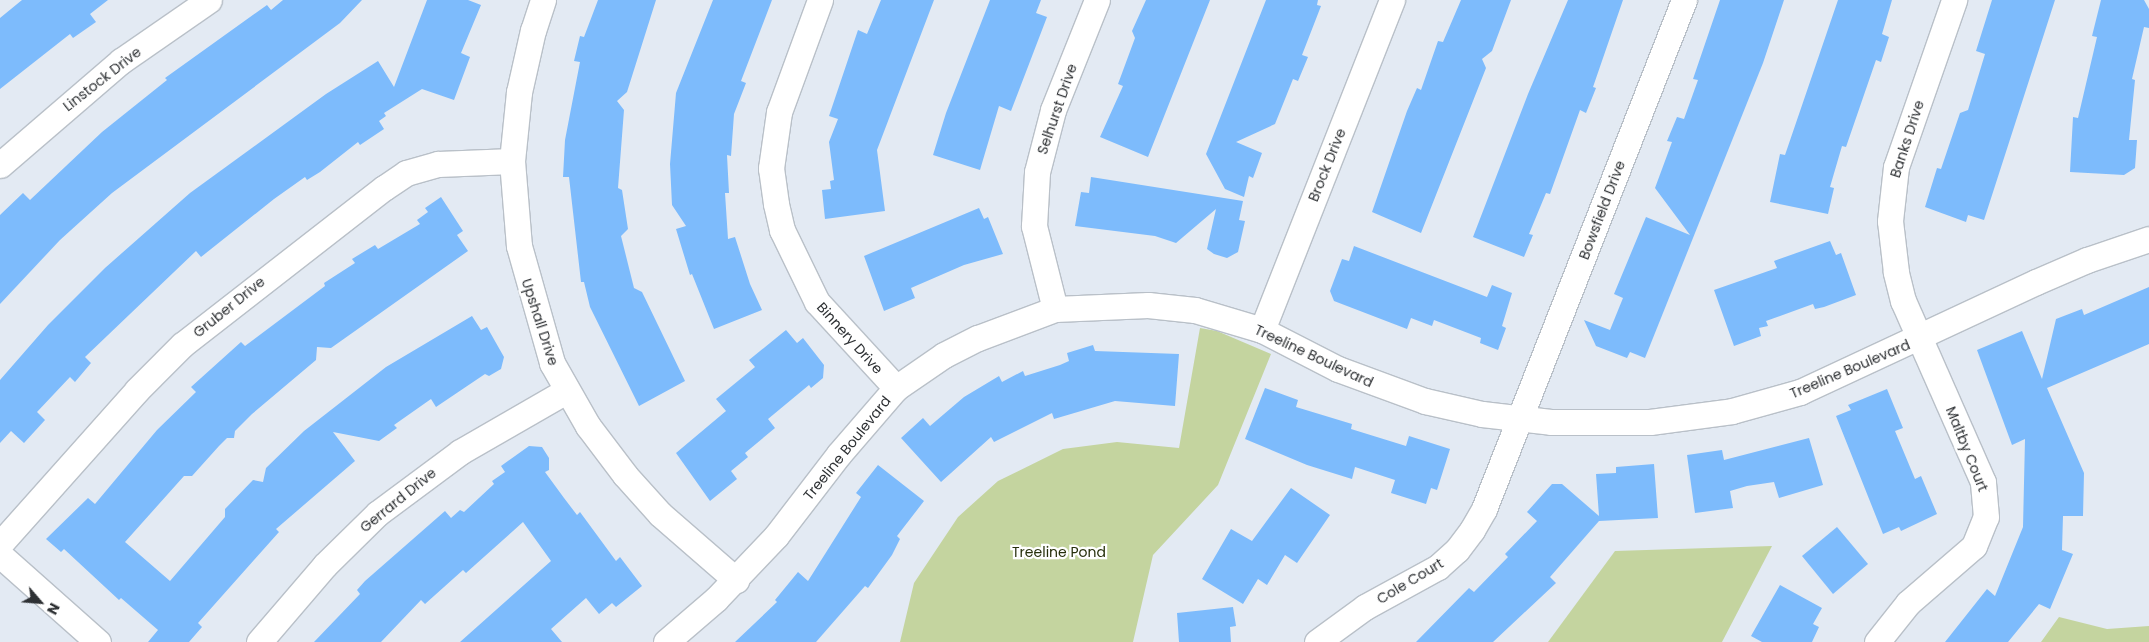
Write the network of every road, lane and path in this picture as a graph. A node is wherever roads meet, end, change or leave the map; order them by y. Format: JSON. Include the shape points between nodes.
{"nodes":[{"id":1,"x":209,"y":0,"type":"edge"},
{"id":2,"x":544,"y":0,"type":"edge"},
{"id":3,"x":820,"y":0,"type":"edge"},
{"id":4,"x":1097,"y":0,"type":"edge"},
{"id":5,"x":1392,"y":0,"type":"edge"},
{"id":6,"x":1684,"y":0,"type":"edge"},
{"id":7,"x":1954,"y":0,"type":"edge"},
{"id":8,"x":512,"y":161,"type":"junction"},
{"id":9,"x":0,"y":165,"type":"edge"},
{"id":10,"x":2149,"y":239,"type":"edge"},
{"id":11,"x":1055,"y":309,"type":"junction"},
{"id":12,"x":1262,"y":330,"type":"junction"},
{"id":13,"x":1920,"y":338,"type":"junction"},
{"id":14,"x":896,"y":388,"type":"junction"},
{"id":15,"x":566,"y":391,"type":"junction"},
{"id":16,"x":1519,"y":418,"type":"junction"},
{"id":17,"x":0,"y":544,"type":"edge"},
{"id":18,"x":0,"y":555,"type":"edge"},
{"id":19,"x":736,"y":580,"type":"junction"},
{"id":20,"x":98,"y":642,"type":"edge"},
{"id":21,"x":259,"y":642,"type":"edge"},
{"id":22,"x":666,"y":642,"type":"edge"},
{"id":23,"x":1317,"y":642,"type":"edge"},
{"id":24,"x":1877,"y":642,"type":"edge"}],
"edges":[{"from":1,"to":9,"type":"street","name":"Linstock Drive","via":[[121,61]]},
{"from":2,"to":8,"type":"street","name":"Upshall Drive","via":[[521,83]]},
{"from":3,"to":14,"type":"street","name":"Binnery Drive","via":[[779,112],[771,168],[776,204],[782,230],[816,302]]},
{"from":4,"to":11,"type":"street","name":"Selhurst Drive","via":[[1053,110],[1037,172],[1034,226]]},
{"from":5,"to":12,"type":"street","name":"Brock Drive"},
{"from":6,"to":16,"type":"street","name":"Bowsfield Drive"},
{"from":7,"to":13,"type":"street","name":"Banks Drive","via":[[1906,137],[1891,194],[1890,221],[1896,272],[1903,300]]},
{"from":8,"to":15,"type":"street","name":"Upshall Drive","via":[[515,215],[524,270],[552,363]]},
{"from":8,"to":17,"type":"street","name":"Gruber Drive","via":[[438,164],[406,173],[384,188],[182,345],[137,390]]},
{"from":10,"to":13,"type":"street","name":"Treeline Boulevard","via":[[2078,264]]},
{"from":11,"to":12,"type":"street","name":"Treeline Boulevard","via":[[1148,304],[1224,317]]},
{"from":11,"to":14,"type":"street","name":"Treeline Boulevard","via":[[944,355]]},
{"from":12,"to":16,"type":"street","name":"Treeline Boulevard","via":[[1338,369],[1391,390],[1482,414]]},
{"from":13,"to":16,"type":"street","name":"Treeline Boulevard","via":[[1800,392],[1732,411],[1650,422],[1576,424]]},
{"from":13,"to":24,"type":"street","name":"Maltby Court","via":[[1983,482],[1986,517],[1974,546],[1908,603]]},
{"from":14,"to":19,"type":"street","name":"Treeline Boulevard","via":[[839,454],[776,536]]},
{"from":15,"to":19,"type":"street","name":"Upshall Drive","via":[[625,475],[660,514]]},
{"from":15,"to":21,"type":"street","name":"Gerrard Drive","via":[[460,452],[378,513],[325,565]]},
{"from":16,"to":23,"type":"street","name":"Cole Court","via":[[1484,509],[1457,550],[1438,567],[1365,607]]},
{"from":18,"to":20,"type":"street"},
{"from":19,"to":22,"type":"street","name":"Treeline Boulevard"}]}
